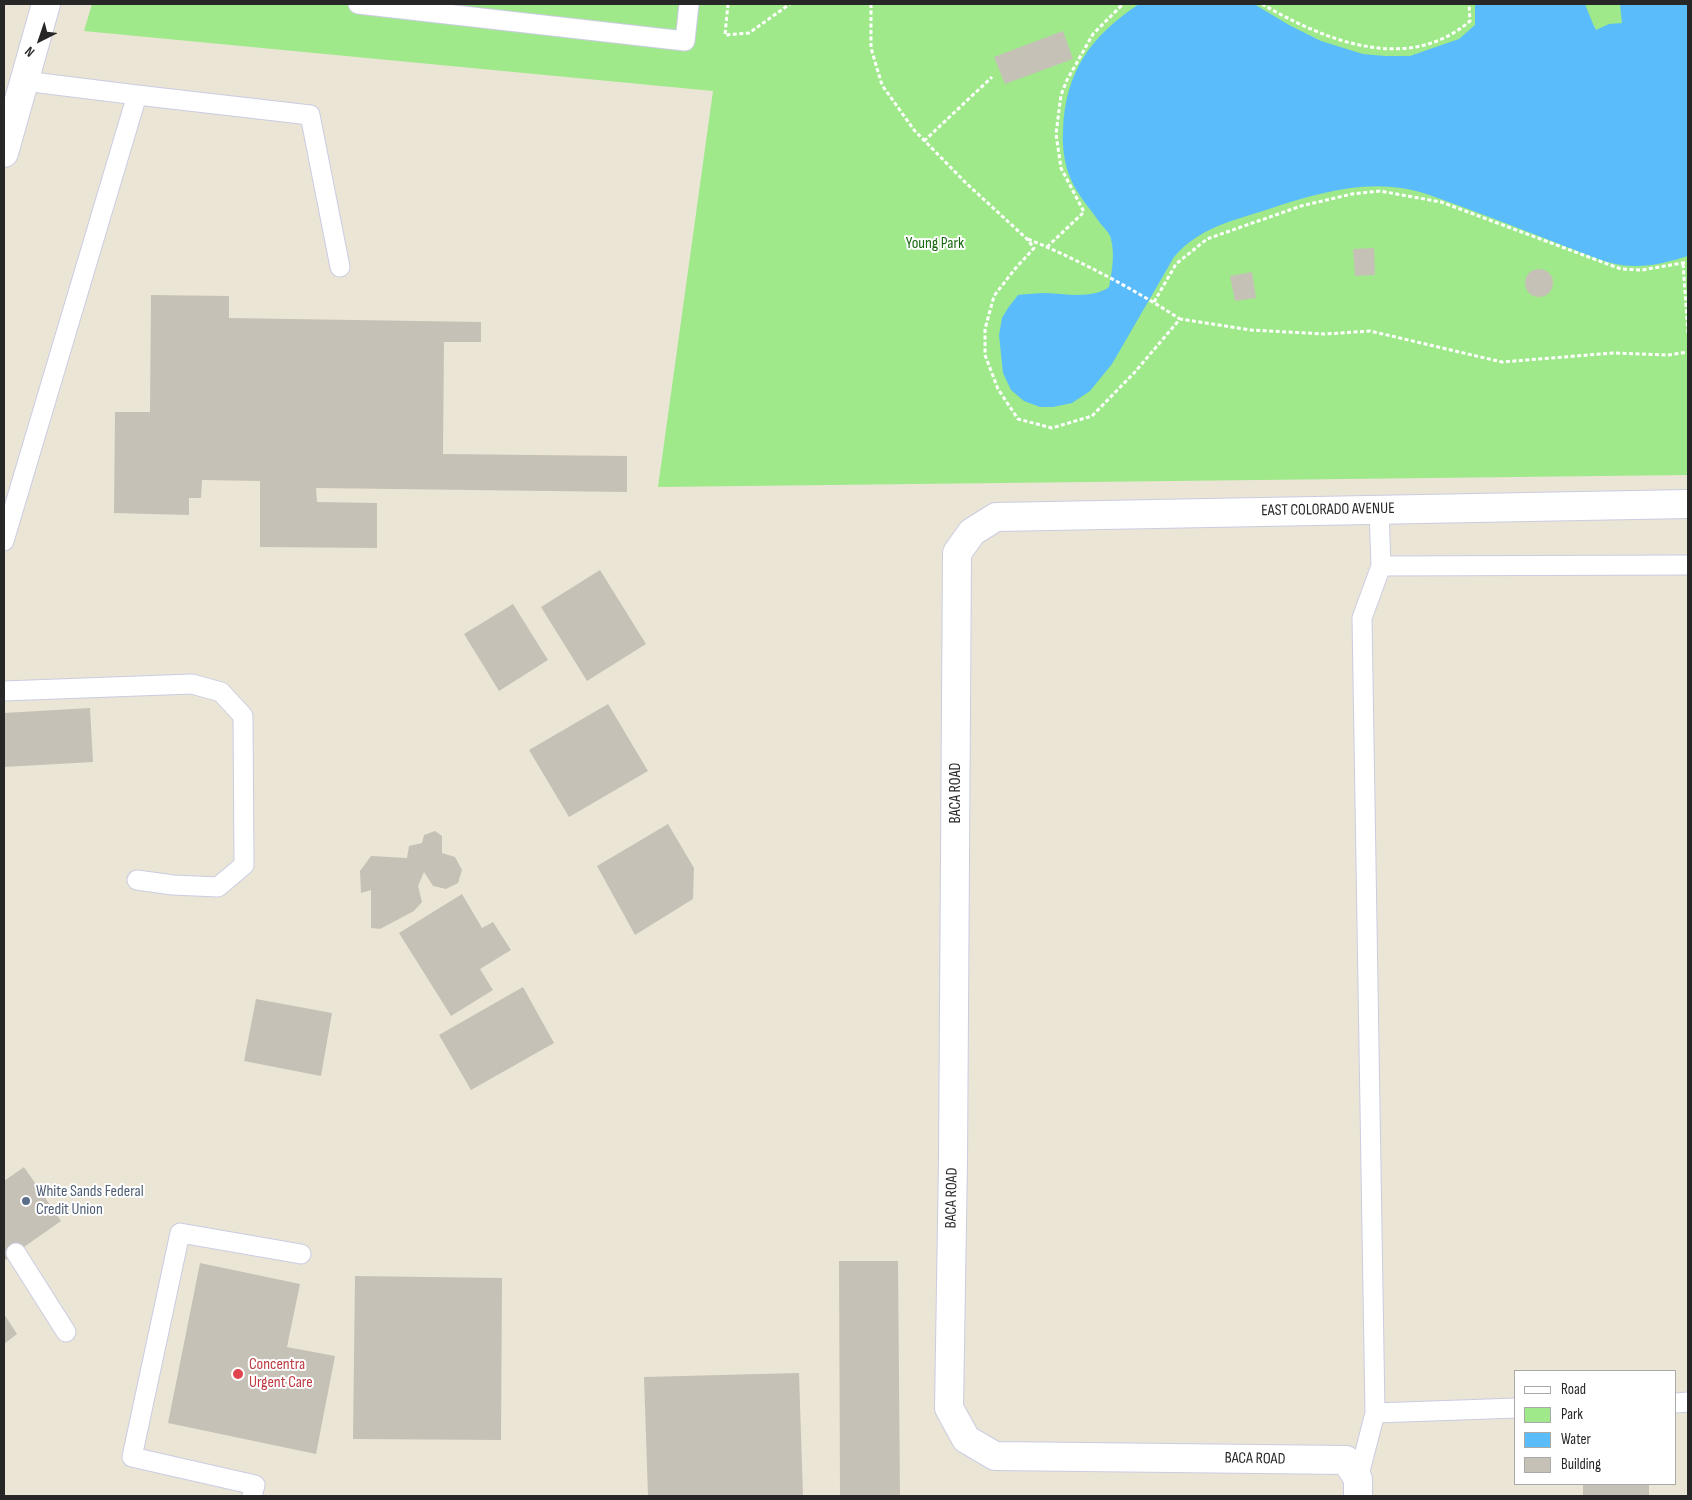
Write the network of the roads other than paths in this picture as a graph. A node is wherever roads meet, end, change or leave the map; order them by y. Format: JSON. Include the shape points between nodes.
{"nodes":[{"id":1,"x":46,"y":4,"type":"edge"},
{"id":2,"x":358,"y":4,"type":"edge"},
{"id":3,"x":689,"y":4,"type":"edge"},
{"id":4,"x":24,"y":81,"type":"junction"},
{"id":5,"x":137,"y":95,"type":"junction"},
{"id":6,"x":4,"y":153,"type":"edge"},
{"id":7,"x":340,"y":267,"type":"dead end"},
{"id":8,"x":1688,"y":504,"type":"edge"},
{"id":9,"x":1378,"y":509,"type":"junction"},
{"id":10,"x":972,"y":532,"type":"joint"},
{"id":11,"x":4,"y":541,"type":"edge"},
{"id":12,"x":1688,"y":565,"type":"edge"},
{"id":13,"x":1381,"y":566,"type":"junction"},
{"id":14,"x":4,"y":691,"type":"edge"},
{"id":15,"x":137,"y":880,"type":"dead end"},
{"id":16,"x":16,"y":1253,"type":"dead end"},
{"id":17,"x":302,"y":1254,"type":"dead end"},
{"id":18,"x":66,"y":1332,"type":"dead end"},
{"id":19,"x":1514,"y":1408,"type":"edge"},
{"id":20,"x":1375,"y":1413,"type":"junction"},
{"id":21,"x":1358,"y":1487,"type":"edge"},
{"id":22,"x":252,"y":1496,"type":"edge"}],
"edges":[{"from":1,"to":4,"type":"street"},
{"from":2,"to":3,"type":"lane","via":[[685,41]]},
{"from":4,"to":5,"type":"lane"},
{"from":4,"to":6,"type":"street"},
{"from":5,"to":7,"type":"lane","via":[[310,115]]},
{"from":5,"to":11,"type":"lane"},
{"from":8,"to":9,"type":"street","name":"EAST COLORADO AVENUE"},
{"from":9,"to":10,"type":"street","name":"EAST COLORADO AVENUE","via":[[996,517]]},
{"from":9,"to":13,"type":"lane"},
{"from":10,"to":21,"type":"street","name":"BACA ROAD","via":[[957,553],[949,1408],[966,1439],[995,1456],[1346,1460]]},
{"from":12,"to":13,"type":"lane"},
{"from":13,"to":20,"type":"lane","via":[[1362,618]]},
{"from":14,"to":15,"type":"lane","via":[[192,684],[221,692],[243,716],[244,865],[218,887]]},
{"from":16,"to":18,"type":"lane"},
{"from":17,"to":22,"type":"lane","via":[[180,1233],[132,1457],[255,1485]]},
{"from":19,"to":20,"type":"lane"},
{"from":20,"to":21,"type":"lane"}]}
